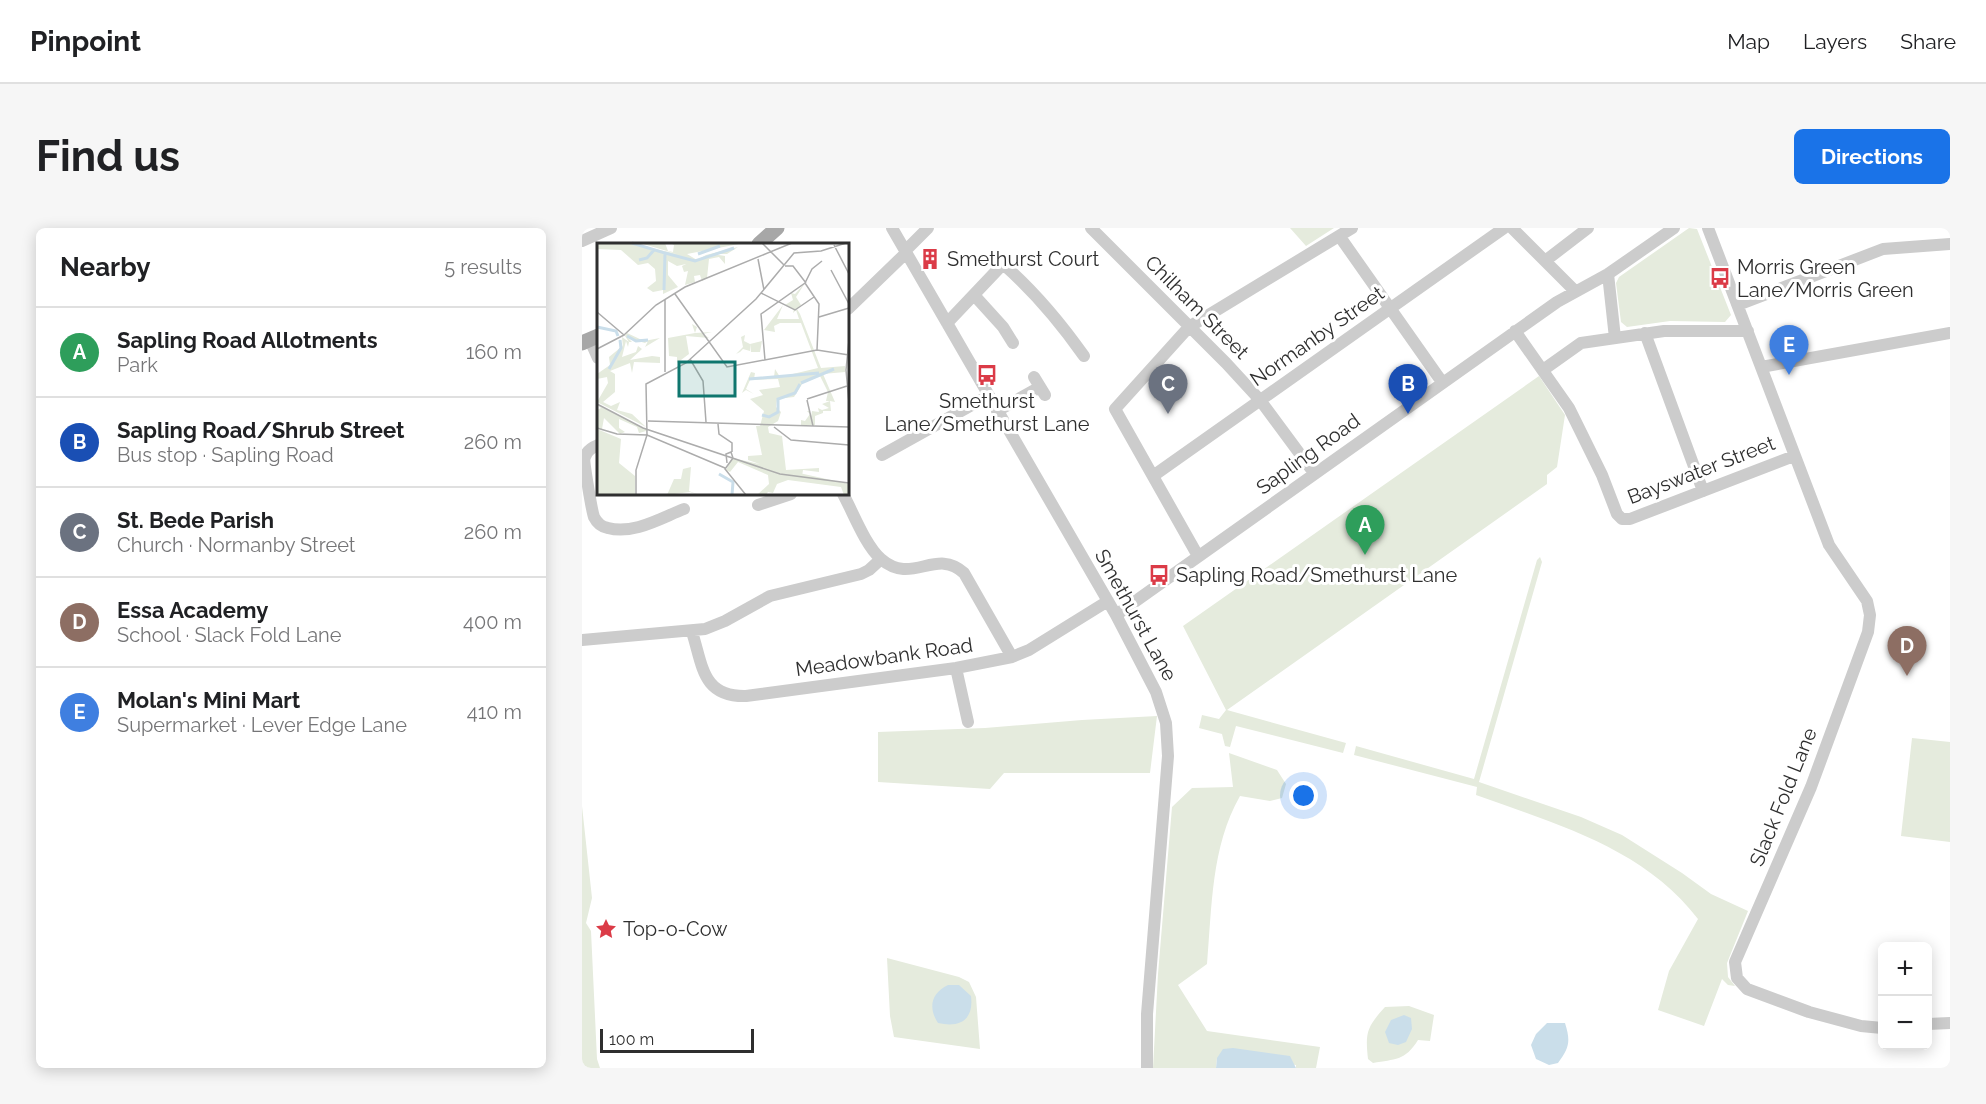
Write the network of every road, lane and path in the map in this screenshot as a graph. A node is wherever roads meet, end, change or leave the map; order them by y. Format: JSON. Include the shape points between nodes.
{"nodes":[{"id":1,"x":612,"y":228,"type":"edge"},
{"id":2,"x":777,"y":228,"type":"edge"},
{"id":3,"x":892,"y":228,"type":"edge"},
{"id":4,"x":928,"y":228,"type":"edge"},
{"id":5,"x":1091,"y":228,"type":"edge"},
{"id":6,"x":1352,"y":228,"type":"edge"},
{"id":7,"x":1504,"y":228,"type":"edge"},
{"id":8,"x":1512,"y":228,"type":"edge"},
{"id":9,"x":1588,"y":228,"type":"edge"},
{"id":10,"x":1674,"y":228,"type":"edge"},
{"id":11,"x":1710,"y":228,"type":"edge"},
{"id":12,"x":1340,"y":237,"type":"junction"},
{"id":13,"x":582,"y":241,"type":"edge"},
{"id":14,"x":760,"y":243,"type":"edge"},
{"id":15,"x":1950,"y":244,"type":"edge"},
{"id":16,"x":905,"y":252,"type":"junction"},
{"id":17,"x":1545,"y":261,"type":"junction"},
{"id":18,"x":1608,"y":274,"type":"junction"},
{"id":19,"x":1575,"y":291,"type":"junction"},
{"id":20,"x":974,"y":295,"type":"junction"},
{"id":21,"x":1738,"y":305,"type":"junction"},
{"id":22,"x":849,"y":308,"type":"edge"},
{"id":23,"x":1390,"y":308,"type":"junction"},
{"id":24,"x":947,"y":323,"type":"junction"},
{"id":25,"x":1189,"y":327,"type":"junction"},
{"id":26,"x":1748,"y":330,"type":"junction"},
{"id":27,"x":1515,"y":331,"type":"junction"},
{"id":28,"x":1645,"y":333,"type":"junction"},
{"id":29,"x":1950,"y":333,"type":"edge"},
{"id":30,"x":1615,"y":338,"type":"junction"},
{"id":31,"x":590,"y":340,"type":"edge"},
{"id":32,"x":1013,"y":343,"type":"dead end"},
{"id":33,"x":597,"y":356,"type":"edge"},
{"id":34,"x":1084,"y":356,"type":"dead end"},
{"id":35,"x":1761,"y":367,"type":"junction"},
{"id":36,"x":1544,"y":370,"type":"junction"},
{"id":37,"x":1442,"y":382,"type":"junction"},
{"id":38,"x":1040,"y":386,"type":"dead end"},
{"id":39,"x":988,"y":396,"type":"junction"},
{"id":40,"x":1260,"y":400,"type":"junction"},
{"id":41,"x":996,"y":411,"type":"junction"},
{"id":42,"x":597,"y":446,"type":"edge"},
{"id":43,"x":882,"y":455,"type":"dead end"},
{"id":44,"x":1794,"y":456,"type":"junction"},
{"id":45,"x":1314,"y":473,"type":"junction"},
{"id":46,"x":1153,"y":476,"type":"junction"},
{"id":47,"x":1703,"y":491,"type":"junction"},
{"id":48,"x":788,"y":495,"type":"edge"},
{"id":49,"x":844,"y":495,"type":"edge"},
{"id":50,"x":758,"y":505,"type":"dead end"},
{"id":51,"x":684,"y":509,"type":"dead end"},
{"id":52,"x":1198,"y":556,"type":"junction"},
{"id":53,"x":881,"y":559,"type":"junction"},
{"id":54,"x":1108,"y":601,"type":"junction"},
{"id":55,"x":1116,"y":615,"type":"junction"},
{"id":56,"x":692,"y":632,"type":"junction"},
{"id":57,"x":582,"y":640,"type":"edge"},
{"id":58,"x":1012,"y":657,"type":"junction"},
{"id":59,"x":956,"y":668,"type":"junction"},
{"id":60,"x":968,"y":722,"type":"dead end"},
{"id":61,"x":1950,"y":1023,"type":"edge"},
{"id":62,"x":1932,"y":1024,"type":"edge"},
{"id":63,"x":1878,"y":1028,"type":"edge"},
{"id":64,"x":1147,"y":1068,"type":"edge"}],
"edges":[{"from":1,"to":13,"type":"street"},
{"from":2,"to":14,"type":"main road"},
{"from":3,"to":16,"type":"street","name":"Smethurst Lane"},
{"from":4,"to":16,"type":"street"},
{"from":5,"to":25,"type":"street","name":"Chilham Street"},
{"from":6,"to":12,"type":"street"},
{"from":7,"to":23,"type":"street","name":"Normanby Street"},
{"from":8,"to":17,"type":"street"},
{"from":9,"to":17,"type":"street"},
{"from":10,"to":18,"type":"street","name":"Sapling Road"},
{"from":11,"to":21,"type":"street"},
{"from":12,"to":23,"type":"street"},
{"from":12,"to":25,"type":"street"},
{"from":15,"to":21,"type":"street","via":[[1883,249]]},
{"from":16,"to":22,"type":"street"},
{"from":16,"to":24,"type":"street","name":"Smethurst Lane"},
{"from":17,"to":19,"type":"street"},
{"from":18,"to":19,"type":"street","name":"Sapling Road"},
{"from":18,"to":30,"type":"street"},
{"from":19,"to":27,"type":"street","name":"Sapling Road"},
{"from":20,"to":24,"type":"street"},
{"from":20,"to":32,"type":"street","via":[[996,327]]},
{"from":20,"to":34,"type":"street","via":[[1004,264],[1057,318]]},
{"from":21,"to":26,"type":"street"},
{"from":23,"to":37,"type":"street"},
{"from":23,"to":40,"type":"street","name":"Normanby Street"},
{"from":24,"to":39,"type":"street","name":"Smethurst Lane"},
{"from":25,"to":40,"type":"street","name":"Chilham Street"},
{"from":25,"to":46,"type":"street","via":[[1115,409]]},
{"from":26,"to":28,"type":"street"},
{"from":26,"to":35,"type":"street"},
{"from":27,"to":36,"type":"street"},
{"from":27,"to":37,"type":"street","name":"Sapling Road"},
{"from":28,"to":30,"type":"street"},
{"from":28,"to":47,"type":"street"},
{"from":29,"to":35,"type":"street"},
{"from":30,"to":36,"type":"street","via":[[1576,345]]},
{"from":31,"to":33,"type":"street"},
{"from":35,"to":44,"type":"street"},
{"from":36,"to":47,"type":"street","name":"Bayswater Street","via":[[1585,438],[1622,519]]},
{"from":37,"to":45,"type":"street","name":"Sapling Road"},
{"from":38,"to":41,"type":"street"},
{"from":39,"to":41,"type":"street","name":"Smethurst Lane"},
{"from":39,"to":43,"type":"street"},
{"from":40,"to":45,"type":"street","name":"Chilham Street"},
{"from":40,"to":46,"type":"street","name":"Normanby Street"},
{"from":41,"to":54,"type":"street","name":"Smethurst Lane"},
{"from":42,"to":51,"type":"street","via":[[586,453],[583,463],[594,517],[602,526],[635,529]]},
{"from":44,"to":47,"type":"street","name":"Bayswater Street"},
{"from":44,"to":63,"type":"street","name":"Slack Fold Lane","via":[[1835,556],[1867,601],[1870,624],[1810,787],[1734,968],[1737,978],[1748,989],[1809,1012]]},
{"from":45,"to":52,"type":"street","name":"Sapling Road"},
{"from":46,"to":52,"type":"street"},
{"from":48,"to":50,"type":"street"},
{"from":49,"to":53,"type":"street"},
{"from":52,"to":55,"type":"street","name":"Sapling Road"},
{"from":53,"to":56,"type":"street","via":[[861,574],[770,596],[716,626]]},
{"from":53,"to":58,"type":"street","via":[[905,570],[942,563],[958,568]]},
{"from":54,"to":55,"type":"street","name":"Smethurst Lane"},
{"from":54,"to":58,"type":"street","name":"Meadowbank Road"},
{"from":55,"to":64,"type":"street","name":"Smethurst Lane","via":[[1156,692],[1166,723],[1166,781],[1147,1014]]},
{"from":56,"to":57,"type":"street"},
{"from":56,"to":59,"type":"street","name":"Meadowbank Road","via":[[707,679],[713,688],[732,696]]},
{"from":58,"to":59,"type":"street","name":"Meadowbank Road"},
{"from":59,"to":60,"type":"street"},
{"from":61,"to":62,"type":"street"}]}
